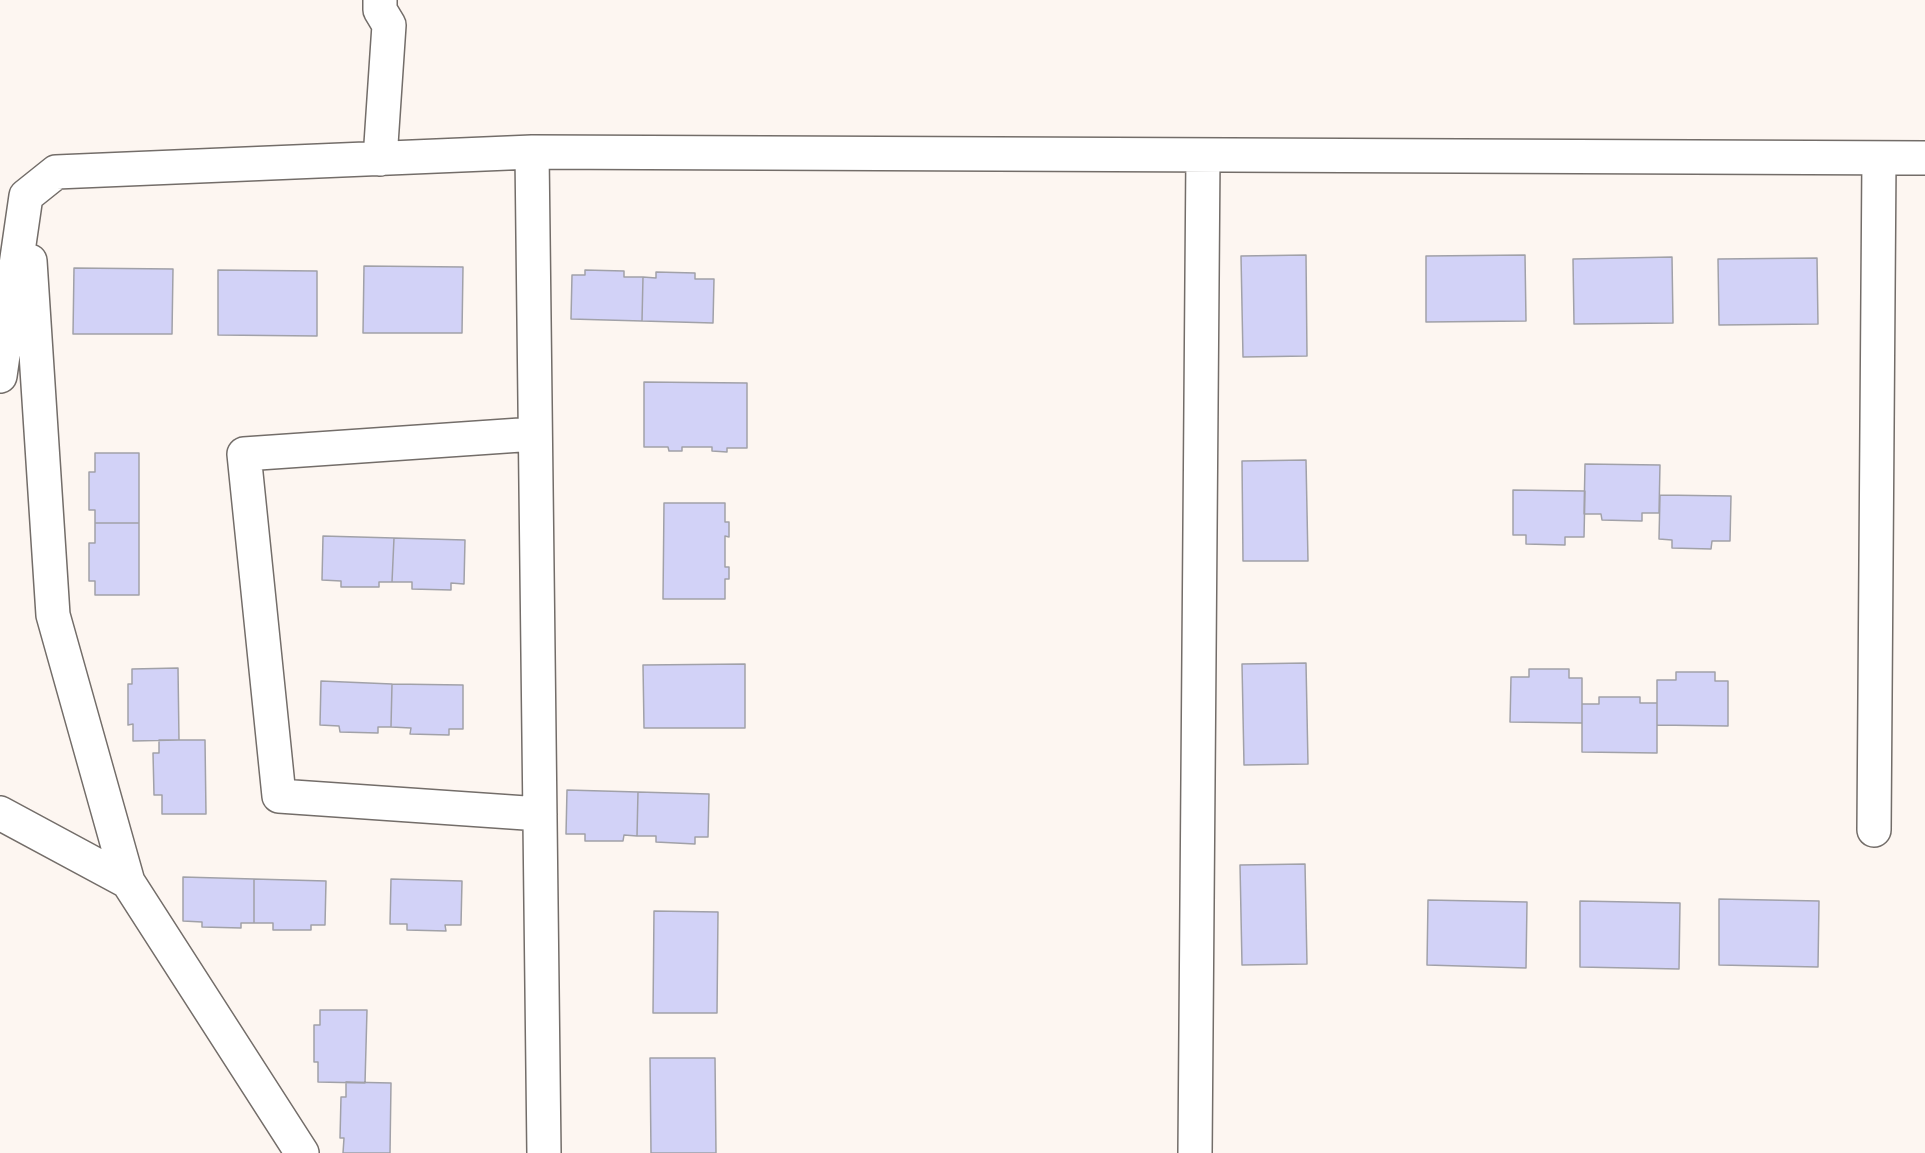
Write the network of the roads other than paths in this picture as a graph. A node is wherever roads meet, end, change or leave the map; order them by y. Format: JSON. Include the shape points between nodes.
{"nodes":[{"id":1,"x":391,"y":8,"type":"edge"},
{"id":2,"x":532,"y":152,"type":"junction"},
{"id":3,"x":1203,"y":155,"type":"junction"},
{"id":4,"x":1879,"y":158,"type":"junction"},
{"id":5,"x":1925,"y":158,"type":"edge"},
{"id":6,"x":380,"y":159,"type":"junction"},
{"id":7,"x":26,"y":196,"type":"junction"},
{"id":8,"x":0,"y":376,"type":"edge"},
{"id":9,"x":535,"y":434,"type":"junction"},
{"id":10,"x":0,"y":813,"type":"edge"},
{"id":11,"x":540,"y":814,"type":"junction"},
{"id":12,"x":1874,"y":830,"type":"dead end"},
{"id":13,"x":128,"y":882,"type":"junction"},
{"id":14,"x":302,"y":1153,"type":"edge"},
{"id":15,"x":544,"y":1153,"type":"edge"},
{"id":16,"x":1195,"y":1153,"type":"edge"}],
"edges":[{"from":1,"to":6,"type":"street"},
{"from":2,"to":3,"type":"street"},
{"from":2,"to":6,"type":"street"},
{"from":2,"to":9,"type":"street"},
{"from":3,"to":4,"type":"street"},
{"from":3,"to":16,"type":"street"},
{"from":4,"to":5,"type":"street"},
{"from":4,"to":12,"type":"street"},
{"from":6,"to":7,"type":"street","via":[[56,172]]},
{"from":7,"to":8,"type":"street"},
{"from":7,"to":13,"type":"street","via":[[52,615]]},
{"from":9,"to":11,"type":"street"},
{"from":9,"to":11,"type":"street","via":[[244,454],[279,796]]},
{"from":10,"to":13,"type":"street"},
{"from":11,"to":15,"type":"street"},
{"from":13,"to":14,"type":"street"}]}
